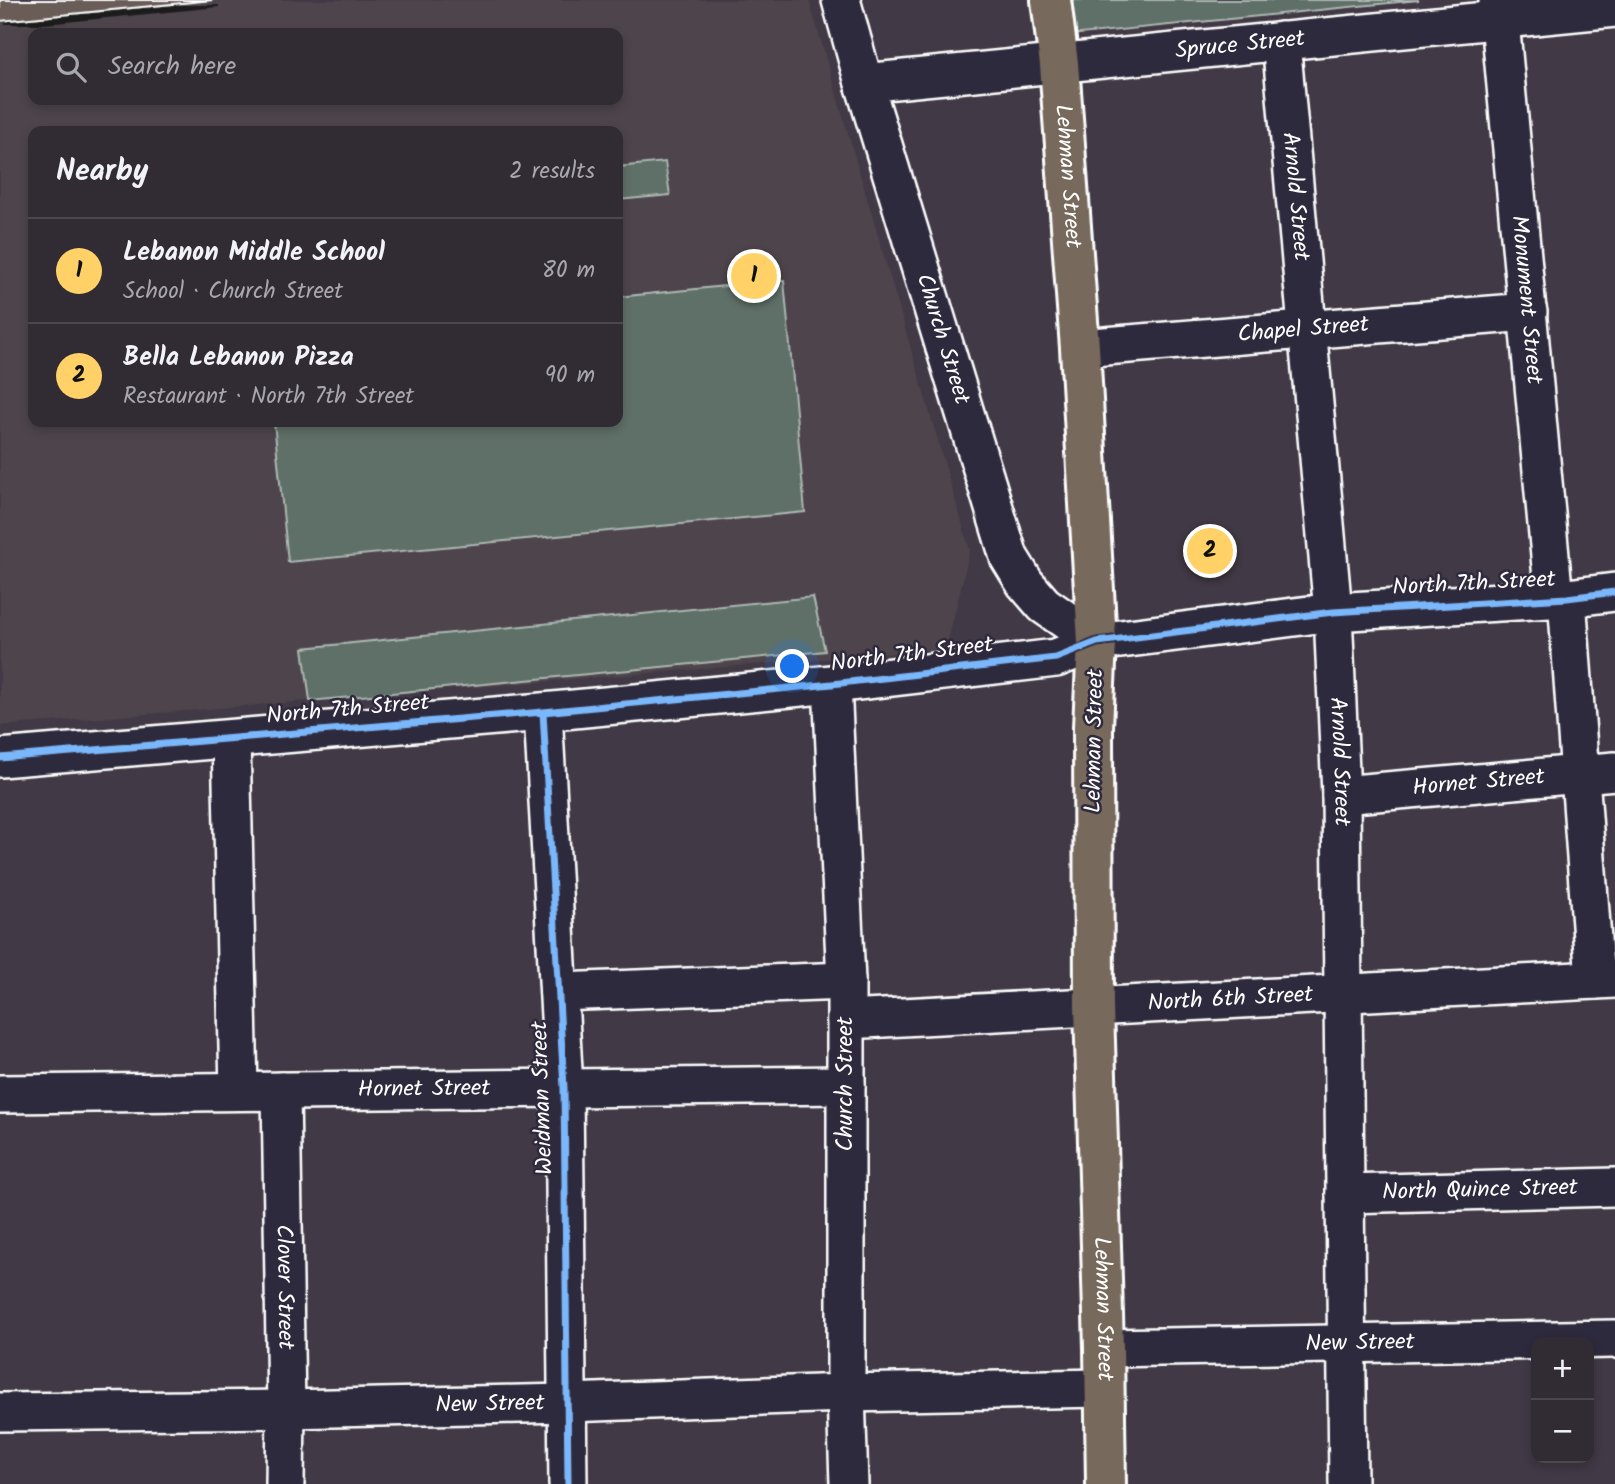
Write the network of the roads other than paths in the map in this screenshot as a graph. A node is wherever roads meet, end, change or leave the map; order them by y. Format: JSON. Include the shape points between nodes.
{"nodes":[{"id":1,"x":841,"y":0,"type":"edge"},
{"id":2,"x":1051,"y":0,"type":"edge"},
{"id":3,"x":1615,"y":8,"type":"edge"},
{"id":4,"x":1499,"y":10,"type":"edge"},
{"id":5,"x":1282,"y":41,"type":"junction"},
{"id":6,"x":1059,"y":64,"type":"junction"},
{"id":7,"x":864,"y":83,"type":"junction"},
{"id":8,"x":1528,"y":312,"type":"junction"},
{"id":9,"x":1307,"y":331,"type":"junction"},
{"id":10,"x":1080,"y":348,"type":"junction"},
{"id":11,"x":1615,"y":592,"type":"edge"},
{"id":12,"x":1560,"y":598,"type":"junction"},
{"id":13,"x":1333,"y":612,"type":"junction"},
{"id":14,"x":1097,"y":642,"type":"junction"},
{"id":15,"x":832,"y":684,"type":"junction"},
{"id":16,"x":543,"y":712,"type":"junction"},
{"id":17,"x":231,"y":739,"type":"junction"},
{"id":18,"x":0,"y":758,"type":"edge"},
{"id":19,"x":1597,"y":773,"type":"edge"},
{"id":20,"x":1341,"y":794,"type":"junction"},
{"id":21,"x":1605,"y":979,"type":"edge"},
{"id":22,"x":846,"y":981,"type":"junction"},
{"id":23,"x":559,"y":992,"type":"junction"},
{"id":24,"x":1344,"y":993,"type":"junction"},
{"id":25,"x":1094,"y":1007,"type":"junction"},
{"id":26,"x":846,"y":1020,"type":"junction"},
{"id":27,"x":846,"y":1085,"type":"junction"},
{"id":28,"x":564,"y":1088,"type":"junction"},
{"id":29,"x":239,"y":1091,"type":"junction"},
{"id":30,"x":281,"y":1091,"type":"junction"},
{"id":31,"x":0,"y":1094,"type":"edge"},
{"id":32,"x":1615,"y":1187,"type":"edge"},
{"id":33,"x":1345,"y":1194,"type":"junction"},
{"id":34,"x":1615,"y":1339,"type":"edge"},
{"id":35,"x":1346,"y":1344,"type":"junction"},
{"id":36,"x":1104,"y":1349,"type":"junction"},
{"id":37,"x":1104,"y":1388,"type":"junction"},
{"id":38,"x":846,"y":1393,"type":"junction"},
{"id":39,"x":567,"y":1403,"type":"junction"},
{"id":40,"x":286,"y":1409,"type":"junction"},
{"id":41,"x":0,"y":1412,"type":"edge"},
{"id":42,"x":285,"y":1484,"type":"edge"},
{"id":43,"x":568,"y":1484,"type":"edge"},
{"id":44,"x":849,"y":1484,"type":"edge"},
{"id":45,"x":1106,"y":1484,"type":"edge"},
{"id":46,"x":1348,"y":1484,"type":"edge"}],
"edges":[{"from":1,"to":7,"type":"street","name":"Church Street"},
{"from":2,"to":6,"type":"main road","name":"Lehman Street"},
{"from":3,"to":4,"type":"street","name":"Spruce Street"},
{"from":4,"to":5,"type":"street","name":"Spruce Street"},
{"from":4,"to":8,"type":"street","name":"Monument Street"},
{"from":5,"to":6,"type":"street","name":"Spruce Street"},
{"from":5,"to":9,"type":"street","name":"Arnold Street"},
{"from":6,"to":7,"type":"street","name":"Spruce Street"},
{"from":6,"to":10,"type":"main road","name":"Lehman Street"},
{"from":7,"to":14,"type":"street","name":"Church Street","via":[[1009,557],[1044,605]]},
{"from":8,"to":9,"type":"street","name":"Chapel Street"},
{"from":8,"to":12,"type":"street","name":"Monument Street"},
{"from":9,"to":10,"type":"street","name":"Chapel Street"},
{"from":9,"to":13,"type":"street","name":"Arnold Street"},
{"from":10,"to":14,"type":"main road","name":"Lehman Street"},
{"from":11,"to":12,"type":"street","name":"North 7th Street"},
{"from":12,"to":13,"type":"street","name":"North 7th Street"},
{"from":12,"to":19,"type":"street","name":"Monument Street"},
{"from":13,"to":14,"type":"street","name":"North 7th Street"},
{"from":13,"to":20,"type":"street","name":"Arnold Street"},
{"from":14,"to":15,"type":"street","name":"North 7th Street","via":[[1056,658]]},
{"from":14,"to":25,"type":"main road","name":"Lehman Street"},
{"from":15,"to":16,"type":"street","name":"North 7th Street"},
{"from":15,"to":22,"type":"street","name":"Church Street"},
{"from":16,"to":17,"type":"street","name":"North 7th Street"},
{"from":16,"to":23,"type":"street","name":"Weidman Street"},
{"from":17,"to":18,"type":"street","name":"North 7th Street"},
{"from":17,"to":29,"type":"street"},
{"from":19,"to":20,"type":"street","name":"Hornet Street"},
{"from":19,"to":21,"type":"street","name":"Monument Street"},
{"from":20,"to":24,"type":"street","name":"Arnold Street"},
{"from":21,"to":24,"type":"street","name":"North 6th Street"},
{"from":22,"to":23,"type":"street"},
{"from":22,"to":26,"type":"street","name":"Church Street"},
{"from":23,"to":28,"type":"street","name":"Weidman Street"},
{"from":24,"to":25,"type":"street","name":"North 6th Street"},
{"from":24,"to":33,"type":"street","name":"Arnold Street"},
{"from":25,"to":26,"type":"street","name":"North 6th Street"},
{"from":25,"to":36,"type":"main road","name":"Lehman Street"},
{"from":26,"to":27,"type":"street","name":"Church Street"},
{"from":27,"to":28,"type":"street","name":"Hornet Street"},
{"from":27,"to":38,"type":"street","name":"Church Street"},
{"from":28,"to":30,"type":"street","name":"Hornet Street"},
{"from":28,"to":39,"type":"street","name":"Weidman Street"},
{"from":29,"to":30,"type":"street","name":"Hornet Street"},
{"from":29,"to":31,"type":"street","name":"Hornet Street"},
{"from":30,"to":40,"type":"street","name":"Clover Street"},
{"from":32,"to":33,"type":"street","name":"North Quince Street"},
{"from":33,"to":35,"type":"street","name":"Arnold Street"},
{"from":34,"to":35,"type":"street","name":"New Street"},
{"from":35,"to":36,"type":"street","name":"New Street"},
{"from":35,"to":46,"type":"street","name":"Arnold Street"},
{"from":36,"to":37,"type":"main road","name":"Lehman Street"},
{"from":37,"to":38,"type":"street","name":"New Street"},
{"from":37,"to":45,"type":"main road","name":"Lehman Street"},
{"from":38,"to":39,"type":"street","name":"New Street"},
{"from":38,"to":44,"type":"street","name":"Church Street"},
{"from":39,"to":40,"type":"street","name":"New Street"},
{"from":39,"to":43,"type":"street","name":"Weidman Street"},
{"from":40,"to":41,"type":"street","name":"New Street"},
{"from":40,"to":42,"type":"street","name":"Clover Street"}]}
